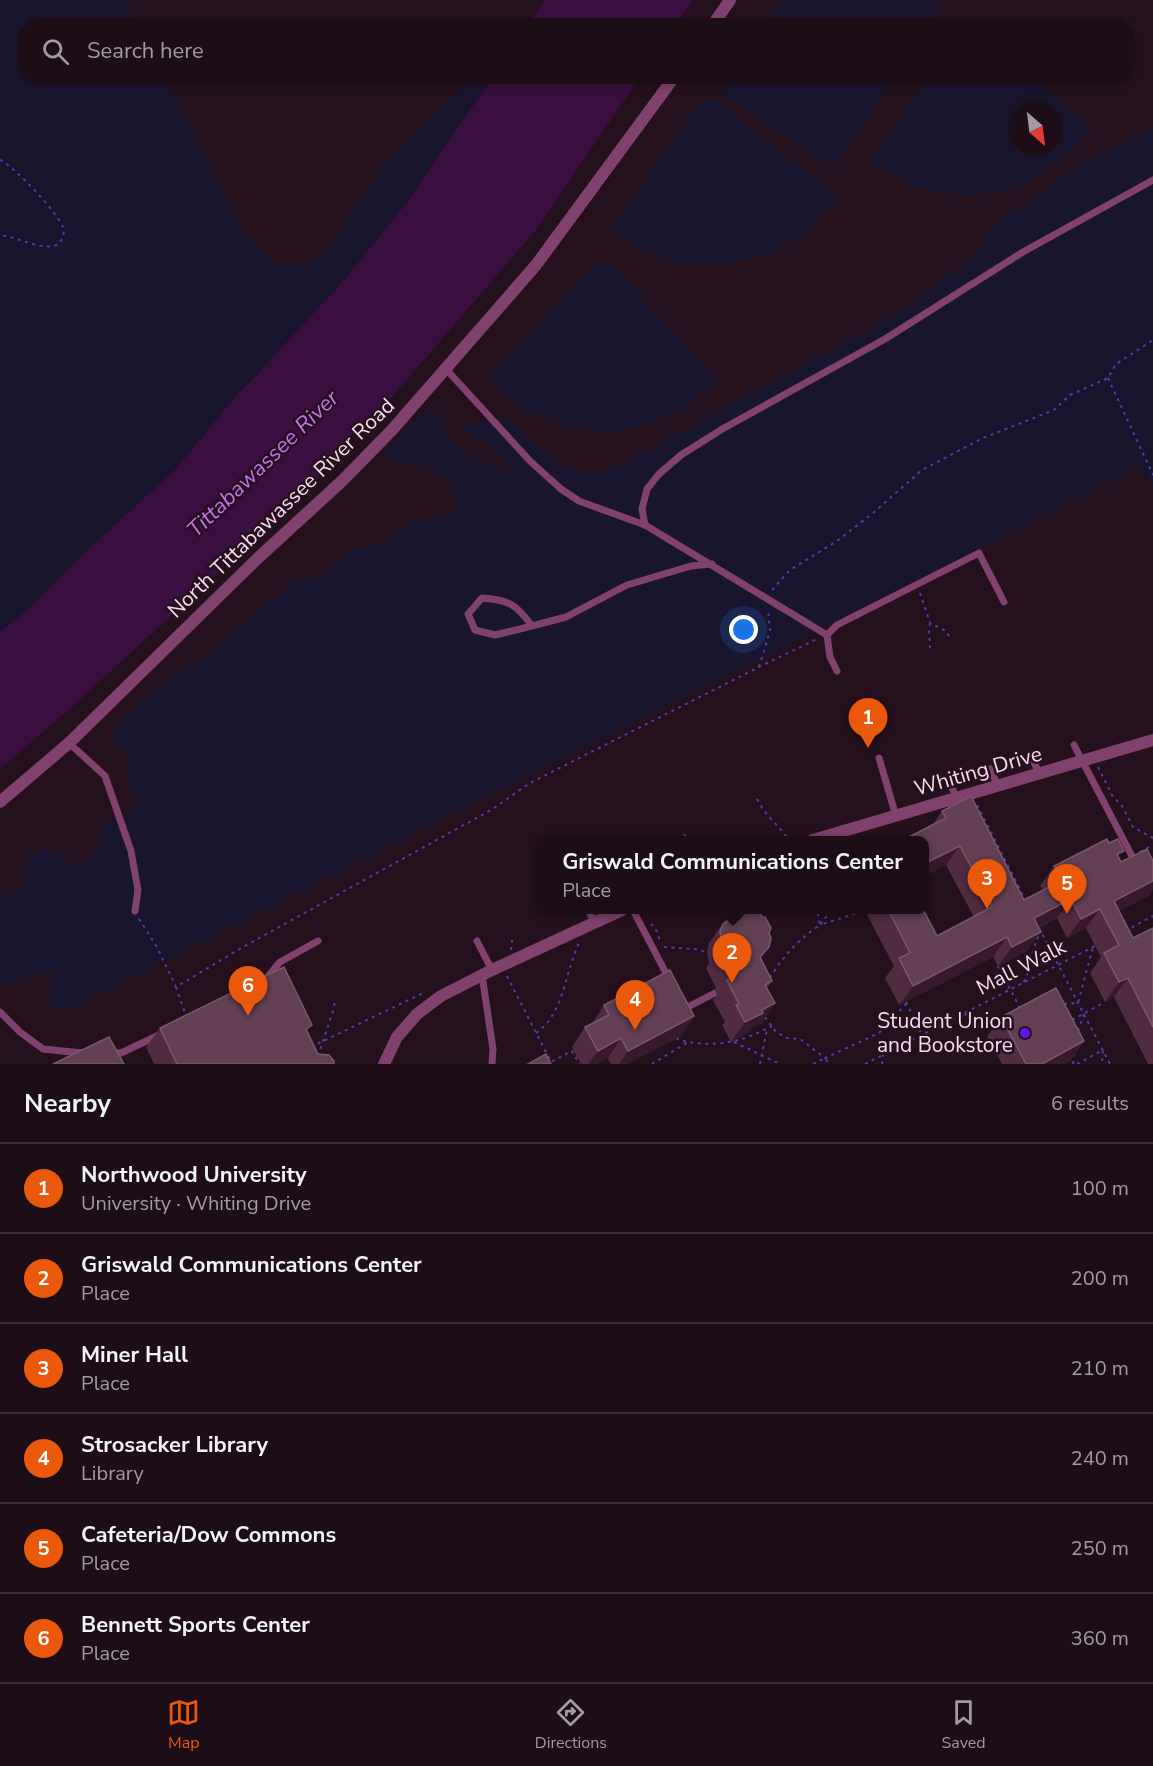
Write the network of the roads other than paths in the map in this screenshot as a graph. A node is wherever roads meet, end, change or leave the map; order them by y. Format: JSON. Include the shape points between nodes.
{"nodes":[{"id":1,"x":730,"y":0,"type":"edge"},
{"id":2,"x":718,"y":18,"type":"edge"},
{"id":3,"x":669,"y":84,"type":"edge"},
{"id":4,"x":1153,"y":180,"type":"edge"},
{"id":5,"x":445,"y":368,"type":"junction"},
{"id":6,"x":645,"y":525,"type":"junction"},
{"id":7,"x":712,"y":564,"type":"junction"},
{"id":8,"x":1004,"y":602,"type":"dead end"},
{"id":9,"x":532,"y":626,"type":"junction"},
{"id":10,"x":827,"y":635,"type":"junction"},
{"id":11,"x":837,"y":671,"type":"dead end"},
{"id":12,"x":1153,"y":740,"type":"edge"},
{"id":13,"x":69,"y":743,"type":"junction"},
{"id":14,"x":1074,"y":745,"type":"dead end"},
{"id":15,"x":879,"y":758,"type":"dead end"},
{"id":16,"x":1032,"y":758,"type":"dead end"},
{"id":17,"x":1083,"y":760,"type":"junction"},
{"id":18,"x":990,"y":769,"type":"dead end"},
{"id":19,"x":1040,"y":773,"type":"junction"},
{"id":20,"x":949,"y":782,"type":"dead end"},
{"id":21,"x":998,"y":786,"type":"junction"},
{"id":22,"x":957,"y":798,"type":"junction"},
{"id":23,"x":0,"y":802,"type":"edge"},
{"id":24,"x":896,"y":816,"type":"junction"},
{"id":25,"x":827,"y":836,"type":"edge"},
{"id":26,"x":1133,"y":858,"type":"edge"},
{"id":27,"x":135,"y":911,"type":"road end"},
{"id":28,"x":590,"y":914,"type":"edge"},
{"id":29,"x":610,"y":914,"type":"edge"},
{"id":30,"x":636,"y":914,"type":"edge"},
{"id":31,"x":594,"y":921,"type":"junction"},
{"id":32,"x":318,"y":941,"type":"dead end"},
{"id":33,"x":477,"y":941,"type":"dead end"},
{"id":34,"x":487,"y":972,"type":"junction"},
{"id":35,"x":260,"y":986,"type":"edge"},
{"id":36,"x":673,"y":988,"type":"edge"},
{"id":37,"x":715,"y":993,"type":"dead end"},
{"id":38,"x":679,"y":999,"type":"edge"},
{"id":39,"x":0,"y":1012,"type":"edge"},
{"id":40,"x":168,"y":1031,"type":"edge"},
{"id":41,"x":90,"y":1053,"type":"edge"},
{"id":42,"x":100,"y":1053,"type":"edge"},
{"id":43,"x":384,"y":1064,"type":"edge"},
{"id":44,"x":492,"y":1064,"type":"edge"}],
"edges":[{"from":1,"to":2,"type":"street"},
{"from":3,"to":5,"type":"street","name":"North Tittabawassee River Road","via":[[536,265]]},
{"from":4,"to":6,"type":"lane","via":[[1023,252],[894,333],[681,455],[647,489],[642,509]]},
{"from":5,"to":6,"type":"lane","via":[[530,461],[561,489],[579,501]]},
{"from":5,"to":13,"type":"street","name":"North Tittabawassee River Road","via":[[342,481]]},
{"from":6,"to":7,"type":"lane"},
{"from":7,"to":9,"type":"lane","via":[[691,566],[627,585],[566,617]]},
{"from":7,"to":10,"type":"lane"},
{"from":8,"to":10,"type":"lane","via":[[979,553],[837,625]]},
{"from":9,"to":9,"type":"lane","via":[[521,611],[503,600],[482,598],[468,614],[475,630],[495,635]]},
{"from":10,"to":11,"type":"lane"},
{"from":12,"to":17,"type":"street","name":"Whiting Drive"},
{"from":13,"to":23,"type":"street","name":"North Tittabawassee River Road"},
{"from":13,"to":27,"type":"lane","via":[[105,776],[131,851],[138,890]]},
{"from":14,"to":17,"type":"lane"},
{"from":15,"to":24,"type":"lane"},
{"from":16,"to":19,"type":"lane"},
{"from":17,"to":19,"type":"street","name":"Whiting Drive"},
{"from":17,"to":26,"type":"lane"},
{"from":18,"to":21,"type":"lane"},
{"from":19,"to":21,"type":"street","name":"Whiting Drive"},
{"from":20,"to":22,"type":"lane"},
{"from":21,"to":22,"type":"street","name":"Whiting Drive"},
{"from":22,"to":24,"type":"street","name":"Whiting Drive"},
{"from":24,"to":25,"type":"street","name":"Whiting Drive"},
{"from":28,"to":31,"type":"lane"},
{"from":29,"to":31,"type":"street"},
{"from":30,"to":36,"type":"lane"},
{"from":31,"to":34,"type":"street"},
{"from":32,"to":35,"type":"lane","via":[[280,962]]},
{"from":33,"to":34,"type":"lane"},
{"from":34,"to":43,"type":"street","via":[[441,996],[417,1014],[397,1037]]},
{"from":34,"to":44,"type":"lane"},
{"from":37,"to":38,"type":"lane","via":[[684,1009]]},
{"from":39,"to":41,"type":"lane","via":[[43,1049]]},
{"from":40,"to":42,"type":"lane","via":[[121,1053]]}]}
